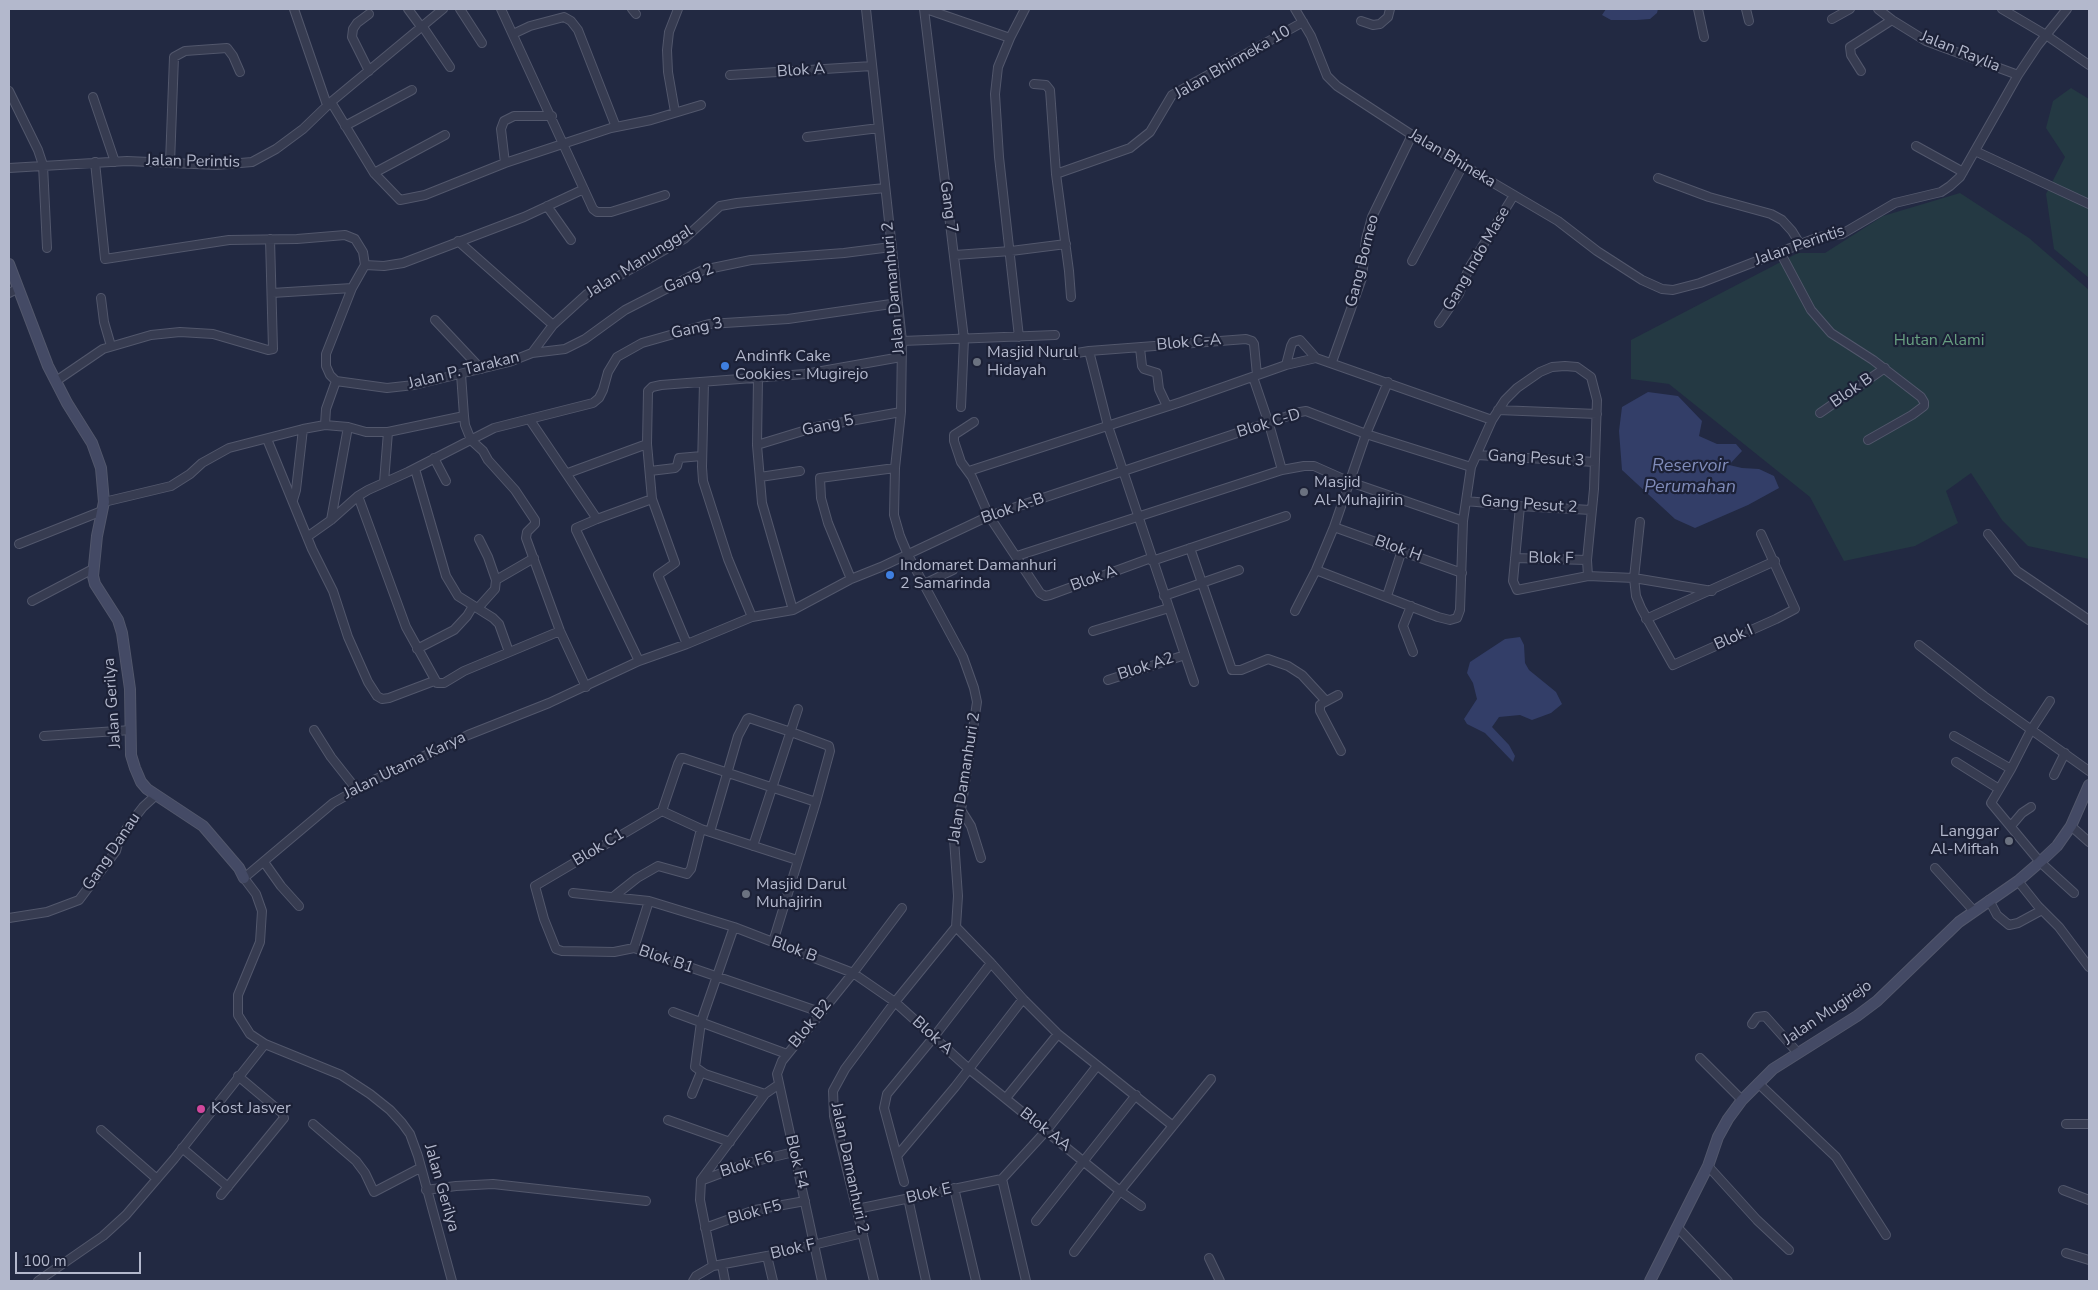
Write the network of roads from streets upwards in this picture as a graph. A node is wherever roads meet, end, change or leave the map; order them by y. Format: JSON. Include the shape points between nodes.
{"nodes":[{"id":1,"x":294,"y":9,"type":"edge"},
{"id":2,"x":408,"y":9,"type":"edge"},
{"id":3,"x":443,"y":9,"type":"edge"},
{"id":4,"x":460,"y":9,"type":"edge"},
{"id":5,"x":501,"y":9,"type":"edge"},
{"id":6,"x":678,"y":9,"type":"edge"},
{"id":7,"x":866,"y":9,"type":"edge"},
{"id":8,"x":925,"y":9,"type":"edge"},
{"id":9,"x":1026,"y":9,"type":"edge"},
{"id":10,"x":1295,"y":9,"type":"edge"},
{"id":11,"x":1390,"y":9,"type":"edge"},
{"id":12,"x":1698,"y":9,"type":"edge"},
{"id":13,"x":1746,"y":9,"type":"edge"},
{"id":14,"x":1850,"y":9,"type":"edge"},
{"id":15,"x":1878,"y":9,"type":"edge"},
{"id":16,"x":2002,"y":9,"type":"edge"},
{"id":17,"x":2067,"y":9,"type":"edge"},
{"id":18,"x":369,"y":14,"type":"dead end"},
{"id":19,"x":1832,"y":19,"type":"dead end"},
{"id":20,"x":1892,"y":20,"type":"junction"},
{"id":21,"x":1361,"y":21,"type":"dead end"},
{"id":22,"x":1749,"y":21,"type":"dead end"},
{"id":23,"x":1304,"y":22,"type":"junction"},
{"id":24,"x":422,"y":27,"type":"junction"},
{"id":25,"x":513,"y":34,"type":"junction"},
{"id":26,"x":2046,"y":35,"type":"junction"},
{"id":27,"x":1704,"y":37,"type":"dead end"},
{"id":28,"x":1010,"y":38,"type":"junction"},
{"id":29,"x":482,"y":42,"type":"dead end"},
{"id":30,"x":2089,"y":65,"type":"edge"},
{"id":31,"x":872,"y":66,"type":"junction"},
{"id":32,"x":450,"y":67,"type":"dead end"},
{"id":33,"x":369,"y":71,"type":"junction"},
{"id":34,"x":240,"y":72,"type":"dead end"},
{"id":35,"x":1861,"y":72,"type":"dead end"},
{"id":36,"x":730,"y":75,"type":"dead end"},
{"id":37,"x":2018,"y":75,"type":"junction"},
{"id":38,"x":1034,"y":84,"type":"dead end"},
{"id":39,"x":412,"y":90,"type":"dead end"},
{"id":40,"x":9,"y":91,"type":"edge"},
{"id":41,"x":93,"y":97,"type":"dead end"},
{"id":42,"x":329,"y":104,"type":"junction"},
{"id":43,"x":701,"y":106,"type":"dead end"},
{"id":44,"x":675,"y":112,"type":"junction"},
{"id":45,"x":552,"y":116,"type":"junction"},
{"id":46,"x":345,"y":126,"type":"junction"},
{"id":47,"x":616,"y":127,"type":"junction"},
{"id":48,"x":879,"y":128,"type":"junction"},
{"id":49,"x":445,"y":134,"type":"dead end"},
{"id":50,"x":1412,"y":135,"type":"junction"},
{"id":51,"x":807,"y":137,"type":"dead end"},
{"id":52,"x":565,"y":143,"type":"junction"},
{"id":53,"x":1916,"y":146,"type":"dead end"},
{"id":54,"x":1975,"y":151,"type":"junction"},
{"id":55,"x":95,"y":162,"type":"junction"},
{"id":56,"x":115,"y":162,"type":"junction"},
{"id":57,"x":170,"y":163,"type":"junction"},
{"id":58,"x":505,"y":163,"type":"junction"},
{"id":59,"x":43,"y":165,"type":"junction"},
{"id":60,"x":1463,"y":165,"type":"junction"},
{"id":61,"x":9,"y":168,"type":"edge"},
{"id":62,"x":1963,"y":172,"type":"junction"},
{"id":63,"x":374,"y":173,"type":"junction"},
{"id":64,"x":1056,"y":174,"type":"junction"},
{"id":65,"x":1658,"y":178,"type":"dead end"},
{"id":66,"x":884,"y":188,"type":"junction"},
{"id":67,"x":584,"y":190,"type":"junction"},
{"id":68,"x":665,"y":194,"type":"dead end"},
{"id":69,"x":1514,"y":196,"type":"junction"},
{"id":70,"x":2089,"y":204,"type":"edge"},
{"id":71,"x":547,"y":206,"type":"junction"},
{"id":72,"x":270,"y":239,"type":"junction"},
{"id":73,"x":571,"y":240,"type":"dead end"},
{"id":74,"x":458,"y":241,"type":"junction"},
{"id":75,"x":1066,"y":244,"type":"junction"},
{"id":76,"x":1800,"y":244,"type":"junction"},
{"id":77,"x":891,"y":247,"type":"junction"},
{"id":78,"x":47,"y":248,"type":"dead end"},
{"id":79,"x":1011,"y":251,"type":"junction"},
{"id":80,"x":1780,"y":252,"type":"junction"},
{"id":81,"x":955,"y":255,"type":"junction"},
{"id":82,"x":1412,"y":261,"type":"dead end"},
{"id":83,"x":9,"y":264,"type":"edge"},
{"id":84,"x":365,"y":265,"type":"junction"},
{"id":85,"x":1642,"y":280,"type":"joint"},
{"id":86,"x":352,"y":288,"type":"junction"},
{"id":87,"x":13,"y":291,"type":"edge"},
{"id":88,"x":272,"y":293,"type":"junction"},
{"id":89,"x":1071,"y":297,"type":"dead end"},
{"id":90,"x":101,"y":298,"type":"dead end"},
{"id":91,"x":898,"y":303,"type":"junction"},
{"id":92,"x":435,"y":320,"type":"dead end"},
{"id":93,"x":1439,"y":323,"type":"dead end"},
{"id":94,"x":553,"y":325,"type":"junction"},
{"id":95,"x":1055,"y":335,"type":"dead end"},
{"id":96,"x":1019,"y":337,"type":"junction"},
{"id":97,"x":964,"y":339,"type":"junction"},
{"id":98,"x":902,"y":341,"type":"junction"},
{"id":99,"x":111,"y":346,"type":"junction"},
{"id":100,"x":1140,"y":348,"type":"junction"},
{"id":101,"x":1090,"y":351,"type":"junction"},
{"id":102,"x":532,"y":353,"type":"junction"},
{"id":103,"x":1065,"y":355,"type":"dead end"},
{"id":104,"x":901,"y":357,"type":"junction"},
{"id":105,"x":1316,"y":358,"type":"junction"},
{"id":106,"x":1332,"y":362,"type":"junction"},
{"id":107,"x":1286,"y":365,"type":"junction"},
{"id":108,"x":1885,"y":368,"type":"junction"},
{"id":109,"x":480,"y":369,"type":"junction"},
{"id":110,"x":461,"y":374,"type":"junction"},
{"id":111,"x":1255,"y":376,"type":"junction"},
{"id":112,"x":758,"y":378,"type":"junction"},
{"id":113,"x":56,"y":381,"type":"junction"},
{"id":114,"x":336,"y":381,"type":"junction"},
{"id":115,"x":704,"y":382,"type":"junction"},
{"id":116,"x":1388,"y":382,"type":"junction"},
{"id":117,"x":1167,"y":406,"type":"junction"},
{"id":118,"x":962,"y":407,"type":"dead end"},
{"id":119,"x":1498,"y":410,"type":"junction"},
{"id":120,"x":901,"y":412,"type":"junction"},
{"id":121,"x":1820,"y":413,"type":"dead end"},
{"id":122,"x":1597,"y":414,"type":"junction"},
{"id":123,"x":464,"y":416,"type":"junction"},
{"id":124,"x":530,"y":420,"type":"junction"},
{"id":125,"x":1492,"y":420,"type":"junction"},
{"id":126,"x":974,"y":422,"type":"dead end"},
{"id":127,"x":1269,"y":424,"type":"junction"},
{"id":128,"x":325,"y":425,"type":"junction"},
{"id":129,"x":1108,"y":426,"type":"junction"},
{"id":130,"x":348,"y":427,"type":"junction"},
{"id":131,"x":304,"y":429,"type":"junction"},
{"id":132,"x":388,"y":432,"type":"junction"},
{"id":133,"x":1366,"y":434,"type":"junction"},
{"id":134,"x":267,"y":439,"type":"junction"},
{"id":135,"x":471,"y":440,"type":"junction"},
{"id":136,"x":1868,"y":440,"type":"dead end"},
{"id":137,"x":648,"y":444,"type":"junction"},
{"id":138,"x":757,"y":445,"type":"junction"},
{"id":139,"x":1477,"y":455,"type":"junction"},
{"id":140,"x":702,"y":456,"type":"junction"},
{"id":141,"x":434,"y":458,"type":"junction"},
{"id":142,"x":1595,"y":462,"type":"junction"},
{"id":143,"x":1471,"y":467,"type":"junction"},
{"id":144,"x":895,"y":468,"type":"junction"},
{"id":145,"x":415,"y":469,"type":"junction"},
{"id":146,"x":800,"y":470,"type":"dead end"},
{"id":147,"x":1282,"y":470,"type":"junction"},
{"id":148,"x":650,"y":471,"type":"junction"},
{"id":149,"x":969,"y":471,"type":"junction"},
{"id":150,"x":1123,"y":472,"type":"junction"},
{"id":151,"x":568,"y":473,"type":"junction"},
{"id":152,"x":760,"y":477,"type":"junction"},
{"id":153,"x":446,"y":481,"type":"dead end"},
{"id":154,"x":384,"y":482,"type":"junction"},
{"id":155,"x":1350,"y":482,"type":"junction"},
{"id":156,"x":358,"y":496,"type":"junction"},
{"id":157,"x":293,"y":500,"type":"junction"},
{"id":158,"x":652,"y":500,"type":"junction"},
{"id":159,"x":1466,"y":501,"type":"junction"},
{"id":160,"x":103,"y":506,"type":"junction"},
{"id":161,"x":1520,"y":506,"type":"junction"},
{"id":162,"x":1591,"y":510,"type":"junction"},
{"id":163,"x":989,"y":516,"type":"junction"},
{"id":164,"x":1286,"y":516,"type":"dead end"},
{"id":165,"x":1139,"y":518,"type":"junction"},
{"id":166,"x":597,"y":519,"type":"junction"},
{"id":167,"x":331,"y":520,"type":"junction"},
{"id":168,"x":1463,"y":521,"type":"junction"},
{"id":169,"x":1640,"y":522,"type":"dead end"},
{"id":170,"x":1334,"y":527,"type":"junction"},
{"id":171,"x":1761,"y":534,"type":"dead end"},
{"id":172,"x":1988,"y":534,"type":"dead end"},
{"id":173,"x":307,"y":537,"type":"junction"},
{"id":174,"x":479,"y":539,"type":"dead end"},
{"id":175,"x":19,"y":544,"type":"dead end"},
{"id":176,"x":1190,"y":548,"type":"junction"},
{"id":177,"x":1402,"y":550,"type":"junction"},
{"id":178,"x":908,"y":554,"type":"junction"},
{"id":179,"x":1017,"y":556,"type":"junction"},
{"id":180,"x":534,"y":558,"type":"junction"},
{"id":181,"x":1515,"y":558,"type":"junction"},
{"id":182,"x":1152,"y":559,"type":"junction"},
{"id":183,"x":1587,"y":560,"type":"junction"},
{"id":184,"x":1775,"y":561,"type":"junction"},
{"id":185,"x":93,"y":569,"type":"junction"},
{"id":186,"x":953,"y":570,"type":"dead end"},
{"id":187,"x":1240,"y":570,"type":"dead end"},
{"id":188,"x":1316,"y":570,"type":"junction"},
{"id":189,"x":1462,"y":573,"type":"junction"},
{"id":190,"x":1588,"y":576,"type":"junction"},
{"id":191,"x":1634,"y":578,"type":"junction"},
{"id":192,"x":850,"y":579,"type":"junction"},
{"id":193,"x":496,"y":580,"type":"junction"},
{"id":194,"x":1202,"y":583,"type":"junction"},
{"id":195,"x":924,"y":584,"type":"junction"},
{"id":196,"x":1712,"y":591,"type":"junction"},
{"id":197,"x":1164,"y":596,"type":"junction"},
{"id":198,"x":1387,"y":596,"type":"junction"},
{"id":199,"x":32,"y":601,"type":"dead end"},
{"id":200,"x":1411,"y":606,"type":"junction"},
{"id":201,"x":476,"y":607,"type":"junction"},
{"id":202,"x":1168,"y":608,"type":"junction"},
{"id":203,"x":793,"y":610,"type":"junction"},
{"id":204,"x":1294,"y":611,"type":"dead end"},
{"id":205,"x":752,"y":617,"type":"junction"},
{"id":206,"x":1646,"y":619,"type":"junction"},
{"id":207,"x":2089,"y":620,"type":"edge"},
{"id":208,"x":560,"y":631,"type":"junction"},
{"id":209,"x":1093,"y":631,"type":"dead end"},
{"id":210,"x":687,"y":644,"type":"junction"},
{"id":211,"x":1918,"y":644,"type":"dead end"},
{"id":212,"x":417,"y":649,"type":"junction"},
{"id":213,"x":509,"y":652,"type":"junction"},
{"id":214,"x":1413,"y":652,"type":"dead end"},
{"id":215,"x":1185,"y":655,"type":"junction"},
{"id":216,"x":639,"y":661,"type":"junction"},
{"id":217,"x":1108,"y":680,"type":"dead end"},
{"id":218,"x":434,"y":681,"type":"junction"},
{"id":219,"x":1194,"y":682,"type":"dead end"},
{"id":220,"x":586,"y":687,"type":"junction"},
{"id":221,"x":1338,"y":695,"type":"dead end"},
{"id":222,"x":1326,"y":701,"type":"junction"},
{"id":223,"x":2050,"y":701,"type":"dead end"},
{"id":224,"x":798,"y":709,"type":"dead end"},
{"id":225,"x":131,"y":730,"type":"junction"},
{"id":226,"x":314,"y":730,"type":"dead end"},
{"id":227,"x":2031,"y":730,"type":"junction"},
{"id":228,"x":791,"y":732,"type":"junction"},
{"id":229,"x":44,"y":736,"type":"dead end"},
{"id":230,"x":1954,"y":736,"type":"dead end"},
{"id":231,"x":1341,"y":751,"type":"dead end"},
{"id":232,"x":2065,"y":753,"type":"junction"},
{"id":233,"x":1956,"y":762,"type":"dead end"},
{"id":234,"x":2011,"y":769,"type":"junction"},
{"id":235,"x":2089,"y":771,"type":"edge"},
{"id":236,"x":728,"y":774,"type":"junction"},
{"id":237,"x":2054,"y":775,"type":"dead end"},
{"id":238,"x":2089,"y":785,"type":"edge"},
{"id":239,"x":772,"y":788,"type":"junction"},
{"id":240,"x":1999,"y":789,"type":"junction"},
{"id":241,"x":357,"y":790,"type":"junction"},
{"id":242,"x":155,"y":796,"type":"junction"},
{"id":243,"x":816,"y":802,"type":"junction"},
{"id":244,"x":2031,"y":807,"type":"dead end"},
{"id":245,"x":961,"y":810,"type":"junction"},
{"id":246,"x":662,"y":811,"type":"junction"},
{"id":247,"x":2010,"y":826,"type":"junction"},
{"id":248,"x":2071,"y":826,"type":"junction"},
{"id":249,"x":701,"y":829,"type":"junction"},
{"id":250,"x":710,"y":832,"type":"junction"},
{"id":251,"x":2089,"y":842,"type":"edge"},
{"id":252,"x":753,"y":846,"type":"junction"},
{"id":253,"x":981,"y":858,"type":"dead end"},
{"id":254,"x":797,"y":860,"type":"junction"},
{"id":255,"x":264,"y":862,"type":"junction"},
{"id":256,"x":2040,"y":862,"type":"junction"},
{"id":257,"x":1935,"y":868,"type":"dead end"},
{"id":258,"x":244,"y":878,"type":"junction"},
{"id":259,"x":2018,"y":881,"type":"junction"},
{"id":260,"x":574,"y":893,"type":"dead end"},
{"id":261,"x":2074,"y":893,"type":"dead end"},
{"id":262,"x":613,"y":897,"type":"junction"},
{"id":263,"x":1989,"y":900,"type":"junction"},
{"id":264,"x":648,"y":902,"type":"junction"},
{"id":265,"x":299,"y":906,"type":"dead end"},
{"id":266,"x":902,"y":908,"type":"dead end"},
{"id":267,"x":2042,"y":910,"type":"junction"},
{"id":268,"x":1974,"y":911,"type":"junction"},
{"id":269,"x":9,"y":918,"type":"edge"},
{"id":270,"x":734,"y":927,"type":"junction"},
{"id":271,"x":956,"y":927,"type":"junction"},
{"id":272,"x":773,"y":942,"type":"junction"},
{"id":273,"x":634,"y":948,"type":"junction"},
{"id":274,"x":556,"y":949,"type":"joint"},
{"id":275,"x":991,"y":963,"type":"junction"},
{"id":276,"x":2089,"y":967,"type":"edge"},
{"id":277,"x":853,"y":973,"type":"junction"},
{"id":278,"x":717,"y":977,"type":"junction"},
{"id":279,"x":1023,"y":999,"type":"junction"},
{"id":280,"x":895,"y":1002,"type":"junction"},
{"id":281,"x":673,"y":1012,"type":"dead end"},
{"id":282,"x":820,"y":1012,"type":"junction"},
{"id":283,"x":701,"y":1022,"type":"junction"},
{"id":284,"x":1752,"y":1024,"type":"dead end"},
{"id":285,"x":1058,"y":1034,"type":"junction"},
{"id":286,"x":934,"y":1038,"type":"junction"},
{"id":287,"x":265,"y":1044,"type":"junction"},
{"id":288,"x":1798,"y":1053,"type":"junction"},
{"id":289,"x":787,"y":1054,"type":"junction"},
{"id":290,"x":1700,"y":1058,"type":"dead end"},
{"id":291,"x":1096,"y":1066,"type":"junction"},
{"id":292,"x":968,"y":1070,"type":"junction"},
{"id":293,"x":700,"y":1072,"type":"junction"},
{"id":294,"x":238,"y":1076,"type":"junction"},
{"id":295,"x":1211,"y":1079,"type":"dead end"},
{"id":296,"x":778,"y":1082,"type":"junction"},
{"id":297,"x":1758,"y":1083,"type":"junction"},
{"id":298,"x":692,"y":1094,"type":"dead end"},
{"id":299,"x":765,"y":1094,"type":"junction"},
{"id":300,"x":1136,"y":1095,"type":"junction"},
{"id":301,"x":1006,"y":1098,"type":"junction"},
{"id":302,"x":1742,"y":1100,"type":"junction"},
{"id":303,"x":668,"y":1120,"type":"dead end"},
{"id":304,"x":313,"y":1124,"type":"dead end"},
{"id":305,"x":2066,"y":1124,"type":"dead end"},
{"id":306,"x":2089,"y":1124,"type":"edge"},
{"id":307,"x":1173,"y":1126,"type":"junction"},
{"id":308,"x":102,"y":1130,"type":"dead end"},
{"id":309,"x":1046,"y":1131,"type":"junction"},
{"id":310,"x":730,"y":1142,"type":"junction"},
{"id":311,"x":182,"y":1148,"type":"junction"},
{"id":312,"x":794,"y":1152,"type":"junction"},
{"id":313,"x":897,"y":1156,"type":"junction"},
{"id":314,"x":1085,"y":1161,"type":"junction"},
{"id":315,"x":1708,"y":1166,"type":"junction"},
{"id":316,"x":420,"y":1168,"type":"junction"},
{"id":317,"x":157,"y":1179,"type":"junction"},
{"id":318,"x":1002,"y":1179,"type":"junction"},
{"id":319,"x":701,"y":1180,"type":"junction"},
{"id":320,"x":904,"y":1182,"type":"dead end"},
{"id":321,"x":228,"y":1187,"type":"junction"},
{"id":322,"x":954,"y":1188,"type":"junction"},
{"id":323,"x":426,"y":1190,"type":"junction"},
{"id":324,"x":2062,"y":1190,"type":"dead end"},
{"id":325,"x":1120,"y":1191,"type":"junction"},
{"id":326,"x":221,"y":1195,"type":"dead end"},
{"id":327,"x":908,"y":1198,"type":"junction"},
{"id":328,"x":2089,"y":1200,"type":"edge"},
{"id":329,"x":646,"y":1201,"type":"dead end"},
{"id":330,"x":805,"y":1201,"type":"junction"},
{"id":331,"x":1141,"y":1206,"type":"dead end"},
{"id":332,"x":857,"y":1209,"type":"junction"},
{"id":333,"x":1036,"y":1221,"type":"dead end"},
{"id":334,"x":1677,"y":1227,"type":"junction"},
{"id":335,"x":705,"y":1228,"type":"junction"},
{"id":336,"x":863,"y":1233,"type":"junction"},
{"id":337,"x":1886,"y":1235,"type":"dead end"},
{"id":338,"x":813,"y":1246,"type":"junction"},
{"id":339,"x":1789,"y":1250,"type":"dead end"},
{"id":340,"x":1074,"y":1252,"type":"dead end"},
{"id":341,"x":2066,"y":1253,"type":"dead end"},
{"id":342,"x":767,"y":1256,"type":"junction"},
{"id":343,"x":1209,"y":1258,"type":"dead end"},
{"id":344,"x":2089,"y":1260,"type":"edge"},
{"id":345,"x":722,"y":1265,"type":"junction"},
{"id":346,"x":713,"y":1266,"type":"junction"},
{"id":347,"x":38,"y":1281,"type":"edge"},
{"id":348,"x":452,"y":1281,"type":"edge"},
{"id":349,"x":693,"y":1281,"type":"edge"},
{"id":350,"x":725,"y":1281,"type":"edge"},
{"id":351,"x":773,"y":1281,"type":"edge"},
{"id":352,"x":822,"y":1281,"type":"edge"},
{"id":353,"x":874,"y":1281,"type":"edge"},
{"id":354,"x":926,"y":1281,"type":"edge"},
{"id":355,"x":976,"y":1281,"type":"edge"},
{"id":356,"x":1026,"y":1281,"type":"edge"},
{"id":357,"x":1220,"y":1281,"type":"edge"},
{"id":358,"x":1650,"y":1281,"type":"edge"},
{"id":359,"x":1728,"y":1281,"type":"edge"}],
"edges":[{"from":1,"to":42,"type":"street"},
{"from":2,"to":24,"type":"street"},
{"from":3,"to":24,"type":"street","name":"Jalan Perintis"},
{"from":4,"to":29,"type":"street"},
{"from":5,"to":25,"type":"street"},
{"from":6,"to":44,"type":"street","via":[[666,50]]},
{"from":7,"to":31,"type":"street","name":"Jalan Damanhuri 2"},
{"from":8,"to":28,"type":"street"},
{"from":8,"to":81,"type":"street","name":"Gang 7"},
{"from":9,"to":28,"type":"street"},
{"from":10,"to":23,"type":"street","name":"Jalan Bhineka"},
{"from":11,"to":21,"type":"street","via":[[1388,17],[1380,24]]},
{"from":12,"to":27,"type":"street"},
{"from":13,"to":22,"type":"street"},
{"from":14,"to":19,"type":"street"},
{"from":15,"to":20,"type":"street","name":"Jalan Raylia"},
{"from":16,"to":26,"type":"street"},
{"from":17,"to":26,"type":"street","name":"Jalan Perintis"},
{"from":18,"to":33,"type":"street","via":[[357,23],[352,37]]},
{"from":20,"to":35,"type":"street","via":[[1850,47]]},
{"from":20,"to":37,"type":"street","name":"Jalan Raylia","via":[[1926,41]]},
{"from":23,"to":50,"type":"street","name":"Jalan Bhineka","via":[[1331,82]]},
{"from":23,"to":64,"type":"street","name":"Jalan Bhinneka 10","via":[[1172,95],[1150,132],[1130,148]]},
{"from":24,"to":32,"type":"street"},
{"from":24,"to":33,"type":"street","name":"Jalan Perintis"},
{"from":25,"to":45,"type":"street"},
{"from":25,"to":47,"type":"street","via":[[564,17],[571,21],[578,30]]},
{"from":26,"to":30,"type":"street"},
{"from":26,"to":37,"type":"street","name":"Jalan Perintis"},
{"from":28,"to":79,"type":"street","via":[[998,67],[995,94]]},
{"from":31,"to":36,"type":"street","name":"Blok A"},
{"from":31,"to":48,"type":"street","name":"Jalan Damanhuri 2"},
{"from":33,"to":42,"type":"street","name":"Jalan Perintis"},
{"from":34,"to":57,"type":"street","via":[[227,48],[185,50],[174,57]]},
{"from":37,"to":54,"type":"street","name":"Jalan Perintis"},
{"from":38,"to":64,"type":"street","via":[[1046,85],[1050,90]]},
{"from":39,"to":46,"type":"street"},
{"from":40,"to":59,"type":"street"},
{"from":41,"to":56,"type":"street"},
{"from":42,"to":46,"type":"street"},
{"from":42,"to":57,"type":"street","name":"Jalan Perintis","via":[[303,129],[252,162],[229,166]]},
{"from":43,"to":44,"type":"street"},
{"from":44,"to":47,"type":"street"},
{"from":45,"to":52,"type":"street"},
{"from":45,"to":58,"type":"street","via":[[514,116],[504,121],[501,129]]},
{"from":46,"to":63,"type":"street"},
{"from":47,"to":52,"type":"street"},
{"from":48,"to":51,"type":"street"},
{"from":48,"to":66,"type":"street","name":"Jalan Damanhuri 2"},
{"from":49,"to":63,"type":"street"},
{"from":50,"to":60,"type":"street","name":"Jalan Bhineka"},
{"from":50,"to":106,"type":"street","name":"Gang Borneo","via":[[1372,217],[1362,278]]},
{"from":52,"to":58,"type":"street"},
{"from":52,"to":67,"type":"street"},
{"from":53,"to":62,"type":"street"},
{"from":54,"to":62,"type":"street","name":"Jalan Perintis"},
{"from":54,"to":70,"type":"street"},
{"from":55,"to":56,"type":"street","name":"Jalan Perintis"},
{"from":55,"to":59,"type":"street","name":"Jalan Perintis"},
{"from":55,"to":72,"type":"street","via":[[106,260],[229,240]]},
{"from":56,"to":57,"type":"street","name":"Jalan Perintis"},
{"from":58,"to":63,"type":"street","via":[[448,187],[405,200],[400,200]]},
{"from":59,"to":61,"type":"street","name":"Jalan Perintis"},
{"from":59,"to":78,"type":"street"},
{"from":60,"to":69,"type":"street","name":"Jalan Bhineka"},
{"from":60,"to":82,"type":"street"},
{"from":62,"to":76,"type":"street","name":"Jalan Perintis","via":[[1942,192],[1901,200],[1842,234],[1820,236]]},
{"from":64,"to":75,"type":"street"},
{"from":65,"to":76,"type":"street","via":[[1709,197],[1771,214],[1782,220]]},
{"from":66,"to":77,"type":"street","name":"Jalan Damanhuri 2"},
{"from":66,"to":94,"type":"street","name":"Jalan Manunggal","via":[[720,206],[684,239],[587,294]]},
{"from":67,"to":68,"type":"street","via":[[593,208],[602,213]]},
{"from":67,"to":71,"type":"street"},
{"from":69,"to":85,"type":"street","name":"Jalan Bhineka","via":[[1558,221]]},
{"from":69,"to":93,"type":"street","name":"Gang Indo Mase"},
{"from":71,"to":73,"type":"street"},
{"from":71,"to":74,"type":"street"},
{"from":72,"to":84,"type":"street","via":[[345,235],[355,239],[361,247]]},
{"from":72,"to":88,"type":"street"},
{"from":74,"to":84,"type":"street","via":[[403,263]]},
{"from":74,"to":94,"type":"street"},
{"from":75,"to":79,"type":"street"},
{"from":75,"to":89,"type":"street"},
{"from":76,"to":80,"type":"street","name":"Jalan Perintis"},
{"from":77,"to":91,"type":"street","name":"Jalan Damanhuri 2"},
{"from":77,"to":102,"type":"street","name":"Gang 2","via":[[751,260],[703,270],[625,310],[585,339],[565,349]]},
{"from":79,"to":81,"type":"street"},
{"from":79,"to":96,"type":"street"},
{"from":80,"to":85,"type":"street","name":"Jalan Perintis","via":[[1684,288],[1662,289]]},
{"from":80,"to":108,"type":"street","via":[[1811,310],[1831,333]]},
{"from":81,"to":97,"type":"street","name":"Gang 7"},
{"from":83,"to":87,"type":"street","name":"Jalan Gerilya"},
{"from":84,"to":86,"type":"street"},
{"from":86,"to":88,"type":"street"},
{"from":86,"to":114,"type":"street","via":[[326,354],[326,366]]},
{"from":87,"to":113,"type":"street","name":"Jalan Gerilya"},
{"from":88,"to":99,"type":"street","via":[[274,348],[271,350],[213,334],[180,332],[151,335]]},
{"from":90,"to":99,"type":"street"},
{"from":91,"to":98,"type":"street","name":"Jalan Damanhuri 2"},
{"from":91,"to":124,"type":"street","name":"Gang 3","via":[[788,319],[709,324],[642,343],[617,357],[603,390],[593,402]]},
{"from":92,"to":109,"type":"street"},
{"from":94,"to":102,"type":"street","name":"Jalan Manunggal"},
{"from":95,"to":96,"type":"street"},
{"from":96,"to":97,"type":"street"},
{"from":97,"to":98,"type":"street"},
{"from":97,"to":118,"type":"street","name":"Gang 7"},
{"from":98,"to":104,"type":"street","name":"Jalan Damanhuri 2"},
{"from":99,"to":113,"type":"street"},
{"from":100,"to":101,"type":"street","name":"Blok C-A"},
{"from":100,"to":111,"type":"street","name":"Blok C-A","via":[[1250,340],[1254,344]]},
{"from":100,"to":117,"type":"street","via":[[1142,366],[1157,373],[1159,389]]},
{"from":101,"to":103,"type":"street","name":"Blok C-A"},
{"from":101,"to":129,"type":"street"},
{"from":102,"to":109,"type":"street","name":"Jalan P. Tarakan"},
{"from":104,"to":112,"type":"street","via":[[805,374]]},
{"from":104,"to":120,"type":"street","name":"Jalan Damanhuri 2"},
{"from":105,"to":106,"type":"street"},
{"from":105,"to":107,"type":"street"},
{"from":105,"to":107,"type":"street","via":[[1303,342],[1297,340],[1291,346]]},
{"from":106,"to":116,"type":"street"},
{"from":107,"to":111,"type":"street"},
{"from":108,"to":121,"type":"street","name":"Blok B"},
{"from":108,"to":136,"type":"street","via":[[1922,397],[1924,406]]},
{"from":109,"to":110,"type":"street","name":"Jalan P. Tarakan"},
{"from":110,"to":114,"type":"street","name":"Jalan P. Tarakan","via":[[387,388]]},
{"from":110,"to":123,"type":"street"},
{"from":111,"to":117,"type":"street"},
{"from":111,"to":127,"type":"street"},
{"from":112,"to":115,"type":"street"},
{"from":112,"to":138,"type":"street"},
{"from":113,"to":160,"type":"street","name":"Jalan Gerilya","via":[[97,454],[103,477]]},
{"from":114,"to":128,"type":"street","via":[[326,409]]},
{"from":115,"to":137,"type":"street","via":[[661,385],[648,391]]},
{"from":115,"to":140,"type":"street"},
{"from":116,"to":125,"type":"street"},
{"from":116,"to":133,"type":"street"},
{"from":117,"to":129,"type":"street"},
{"from":119,"to":122,"type":"street"},
{"from":119,"to":122,"type":"street","via":[[1527,380],[1552,367],[1565,366],[1577,367],[1591,377]]},
{"from":119,"to":125,"type":"street"},
{"from":120,"to":138,"type":"street","name":"Gang 5","via":[[816,427]]},
{"from":120,"to":144,"type":"street","name":"Jalan Damanhuri 2"},
{"from":122,"to":142,"type":"street"},
{"from":123,"to":132,"type":"street"},
{"from":123,"to":135,"type":"street"},
{"from":124,"to":135,"type":"street","name":"Gang 3","via":[[494,428]]},
{"from":124,"to":151,"type":"street"},
{"from":125,"to":139,"type":"street"},
{"from":126,"to":149,"type":"street","name":"Blok A","via":[[954,435],[961,462]]},
{"from":127,"to":133,"type":"street","name":"Blok C-D","via":[[1306,411]]},
{"from":127,"to":147,"type":"street"},
{"from":127,"to":150,"type":"street","name":"Blok C-D"},
{"from":128,"to":130,"type":"street"},
{"from":128,"to":131,"type":"street"},
{"from":129,"to":149,"type":"street"},
{"from":129,"to":150,"type":"street"},
{"from":130,"to":132,"type":"street","via":[[366,432]]},
{"from":130,"to":167,"type":"street"},
{"from":131,"to":134,"type":"street"},
{"from":131,"to":157,"type":"street"},
{"from":132,"to":154,"type":"street"},
{"from":133,"to":143,"type":"street","name":"Blok C-D"},
{"from":133,"to":155,"type":"street"},
{"from":134,"to":157,"type":"street"},
{"from":134,"to":160,"type":"street","via":[[229,448],[170,486]]},
{"from":135,"to":141,"type":"street","name":"Gang 3"},
{"from":135,"to":180,"type":"street","via":[[532,513],[535,524],[526,535]]},
{"from":137,"to":148,"type":"street"},
{"from":137,"to":151,"type":"street"},
{"from":138,"to":152,"type":"street"},
{"from":139,"to":142,"type":"street","name":"Gang Pesut 3"},
{"from":139,"to":143,"type":"street"},
{"from":140,"to":148,"type":"street","via":[[679,458],[675,468]]},
{"from":140,"to":205,"type":"street","via":[[706,489],[728,559]]},
{"from":141,"to":145,"type":"street","name":"Gang 3"},
{"from":141,"to":153,"type":"street"},
{"from":142,"to":162,"type":"street"},
{"from":143,"to":159,"type":"street"},
{"from":144,"to":178,"type":"street","name":"Jalan Damanhuri 2","via":[[894,515]]},
{"from":144,"to":192,"type":"street","via":[[820,478],[821,498]]},
{"from":145,"to":154,"type":"street","name":"Gang 3"},
{"from":145,"to":201,"type":"street","via":[[446,576],[458,596]]},
{"from":146,"to":152,"type":"street"},
{"from":147,"to":155,"type":"street","via":[[1314,466]]},
{"from":147,"to":165,"type":"street"},
{"from":148,"to":158,"type":"street"},
{"from":149,"to":163,"type":"street","name":"Blok A"},
{"from":150,"to":163,"type":"street","name":"Blok A-B"},
{"from":150,"to":165,"type":"street"},
{"from":151,"to":166,"type":"street"},
{"from":152,"to":203,"type":"street","via":[[765,518]]},
{"from":154,"to":156,"type":"street","name":"Gang 3"},
{"from":155,"to":168,"type":"street"},
{"from":155,"to":170,"type":"street"},
{"from":156,"to":167,"type":"street","name":"Gang 3"},
{"from":156,"to":212,"type":"street"},
{"from":157,"to":173,"type":"street"},
{"from":158,"to":166,"type":"street"},
{"from":158,"to":210,"type":"street","via":[[675,563],[662,570],[658,579]]},
{"from":159,"to":161,"type":"street","name":"Gang Pesut 2"},
{"from":159,"to":168,"type":"street"},
{"from":160,"to":175,"type":"street"},
{"from":160,"to":185,"type":"street","name":"Jalan Gerilya"},
{"from":161,"to":162,"type":"street","name":"Gang Pesut 2"},
{"from":161,"to":181,"type":"street"},
{"from":162,"to":183,"type":"street"},
{"from":163,"to":178,"type":"street","name":"Blok A-B"},
{"from":163,"to":179,"type":"street","name":"Blok A"},
{"from":164,"to":176,"type":"street"},
{"from":165,"to":179,"type":"street"},
{"from":165,"to":182,"type":"street"},
{"from":166,"to":216,"type":"street","via":[[576,530]]},
{"from":167,"to":173,"type":"street","name":"Gang 3"},
{"from":168,"to":189,"type":"street"},
{"from":169,"to":191,"type":"street","name":"Blok I"},
{"from":170,"to":177,"type":"street","name":"Blok H"},
{"from":170,"to":188,"type":"street"},
{"from":171,"to":184,"type":"street","name":"Blok I"},
{"from":172,"to":207,"type":"street","via":[[2017,571]]},
{"from":173,"to":218,"type":"street","via":[[333,591],[348,637],[377,696],[390,698]]},
{"from":174,"to":193,"type":"street"},
{"from":176,"to":182,"type":"street"},
{"from":176,"to":194,"type":"street"},
{"from":177,"to":189,"type":"street","name":"Blok H"},
{"from":177,"to":198,"type":"street"},
{"from":178,"to":192,"type":"street","name":"Blok A-B"},
{"from":178,"to":195,"type":"street","name":"Jalan Damanhuri 2"},
{"from":179,"to":182,"type":"street","name":"Blok A","via":[[1040,594],[1045,596]]},
{"from":180,"to":193,"type":"street"},
{"from":180,"to":208,"type":"street"},
{"from":181,"to":183,"type":"street","name":"Blok F"},
{"from":181,"to":190,"type":"street","via":[[1513,584],[1517,590]]},
{"from":182,"to":197,"type":"street"},
{"from":183,"to":190,"type":"street"},
{"from":184,"to":196,"type":"street"},
{"from":184,"to":206,"type":"street","name":"Blok I","via":[[1795,606],[1791,612],[1675,665]]},
{"from":185,"to":199,"type":"street"},
{"from":185,"to":225,"type":"street","name":"Jalan Gerilya","via":[[95,584],[118,620],[122,633],[130,689]]},
{"from":186,"to":195,"type":"street"},
{"from":187,"to":194,"type":"street"},
{"from":188,"to":198,"type":"street"},
{"from":188,"to":204,"type":"street"},
{"from":189,"to":200,"type":"street","via":[[1457,618],[1450,620]]},
{"from":190,"to":191,"type":"street"},
{"from":191,"to":196,"type":"street"},
{"from":191,"to":206,"type":"street","name":"Blok I","via":[[1636,596]]},
{"from":192,"to":203,"type":"street","name":"Blok A-B"},
{"from":193,"to":201,"type":"street","via":[[495,589]]},
{"from":194,"to":197,"type":"street"},
{"from":194,"to":222,"type":"street","via":[[1232,670],[1241,670],[1268,659],[1302,675]]},
{"from":195,"to":245,"type":"street","name":"Jalan Damanhuri 2","via":[[963,657],[976,702]]},
{"from":196,"to":206,"type":"street"},
{"from":197,"to":202,"type":"street"},
{"from":198,"to":200,"type":"street"},
{"from":200,"to":214,"type":"street","via":[[1403,626]]},
{"from":201,"to":212,"type":"street","via":[[454,630]]},
{"from":201,"to":213,"type":"street","via":[[499,624]]},
{"from":202,"to":209,"type":"street"},
{"from":202,"to":215,"type":"street"},
{"from":203,"to":205,"type":"street","name":"Blok A-B"},
{"from":205,"to":210,"type":"street","name":"Jalan Utama Karya"},
{"from":208,"to":213,"type":"street"},
{"from":208,"to":220,"type":"street"},
{"from":210,"to":216,"type":"street","name":"Jalan Utama Karya"},
{"from":211,"to":227,"type":"street"},
{"from":212,"to":218,"type":"street"},
{"from":213,"to":218,"type":"street","via":[[464,670],[444,683]]},
{"from":215,"to":217,"type":"street","name":"Blok A2"},
{"from":215,"to":219,"type":"street"},
{"from":216,"to":220,"type":"street","name":"Jalan Utama Karya"},
{"from":220,"to":241,"type":"street","name":"Jalan Utama Karya","via":[[468,735]]},
{"from":221,"to":222,"type":"street"},
{"from":222,"to":231,"type":"street","via":[[1320,705],[1320,712]]},
{"from":223,"to":227,"type":"street"},
{"from":224,"to":228,"type":"street"},
{"from":225,"to":229,"type":"street"},
{"from":225,"to":242,"type":"street","name":"Jalan Gerilya","via":[[131,755],[142,782]]},
{"from":226,"to":241,"type":"street"},
{"from":227,"to":232,"type":"street"},
{"from":227,"to":234,"type":"street"},
{"from":228,"to":236,"type":"street","via":[[747,719],[738,736]]},
{"from":228,"to":239,"type":"street"},
{"from":228,"to":243,"type":"street","via":[[830,748]]},
{"from":230,"to":234,"type":"street"},
{"from":232,"to":235,"type":"street"},
{"from":232,"to":237,"type":"street"},
{"from":233,"to":240,"type":"street"},
{"from":234,"to":240,"type":"street"},
{"from":236,"to":239,"type":"street"},
{"from":236,"to":246,"type":"street","via":[[681,758]]},
{"from":236,"to":250,"type":"street"},
{"from":238,"to":248,"type":"street","name":"Jalan Mugirejo"},
{"from":239,"to":243,"type":"street"},
{"from":239,"to":252,"type":"street"},
{"from":240,"to":247,"type":"street","via":[[1991,804]]},
{"from":241,"to":255,"type":"street","name":"Jalan Utama Karya","via":[[333,803]]},
{"from":242,"to":258,"type":"street","name":"Jalan Gerilya","via":[[203,826]]},
{"from":242,"to":269,"type":"street","name":"Gang Danau","via":[[129,825],[116,851],[79,900],[47,912]]},
{"from":243,"to":254,"type":"street"},
{"from":244,"to":247,"type":"street"},
{"from":245,"to":253,"type":"street","via":[[971,826]]},
{"from":245,"to":271,"type":"street","name":"Jalan Damanhuri 2","via":[[954,839],[958,896]]},
{"from":246,"to":249,"type":"street"},
{"from":246,"to":274,"type":"street","name":"Blok C1","via":[[534,886]]},
{"from":247,"to":256,"type":"street"},
{"from":248,"to":251,"type":"street"},
{"from":248,"to":256,"type":"street","name":"Jalan Mugirejo"},
{"from":249,"to":250,"type":"street"},
{"from":249,"to":262,"type":"street","via":[[687,874],[658,866]]},
{"from":250,"to":252,"type":"street"},
{"from":252,"to":254,"type":"street"},
{"from":254,"to":272,"type":"street"},
{"from":255,"to":258,"type":"street","name":"Jalan Utama Karya"},
{"from":255,"to":265,"type":"street"},
{"from":256,"to":259,"type":"street","name":"Jalan Mugirejo"},
{"from":256,"to":261,"type":"street"},
{"from":257,"to":268,"type":"street"},
{"from":258,"to":287,"type":"street","name":"Jalan Gerilya","via":[[259,901],[260,942],[238,995],[238,1014],[250,1034]]},
{"from":259,"to":263,"type":"street","name":"Jalan Mugirejo"},
{"from":259,"to":267,"type":"street"},
{"from":260,"to":262,"type":"street"},
{"from":262,"to":264,"type":"street"},
{"from":263,"to":267,"type":"street","via":[[1997,916],[2009,924],[2018,923]]},
{"from":263,"to":268,"type":"street","name":"Jalan Mugirejo"},
{"from":264,"to":270,"type":"street"},
{"from":264,"to":273,"type":"street"},
{"from":266,"to":277,"type":"street","name":"Blok B2"},
{"from":267,"to":276,"type":"street","via":[[2059,926]]},
{"from":268,"to":288,"type":"street","name":"Jalan Mugirejo","via":[[1877,1000]]},
{"from":270,"to":272,"type":"street","name":"Blok B"},
{"from":270,"to":278,"type":"street"},
{"from":271,"to":275,"type":"street"},
{"from":271,"to":280,"type":"street","name":"Jalan Damanhuri 2"},
{"from":272,"to":277,"type":"street","name":"Blok B"},
{"from":273,"to":274,"type":"street","name":"Blok B1","via":[[614,952]]},
{"from":273,"to":278,"type":"street","name":"Blok B1"},
{"from":275,"to":279,"type":"street"},
{"from":275,"to":286,"type":"street"},
{"from":277,"to":280,"type":"street","name":"Blok B"},
{"from":277,"to":282,"type":"street","name":"Blok B2"},
{"from":278,"to":282,"type":"street","name":"Blok B1"},
{"from":278,"to":283,"type":"street"},
{"from":279,"to":285,"type":"street"},
{"from":279,"to":292,"type":"street"},
{"from":280,"to":286,"type":"street","name":"Blok A"},
{"from":280,"to":332,"type":"street","name":"Jalan Damanhuri 2","via":[[844,1069],[833,1091],[834,1116]]},
{"from":281,"to":283,"type":"street"},
{"from":282,"to":289,"type":"street","name":"Blok B2"},
{"from":283,"to":289,"type":"street"},
{"from":283,"to":293,"type":"street","via":[[694,1064]]},
{"from":284,"to":288,"type":"street","via":[[1757,1017],[1765,1016]]},
{"from":285,"to":291,"type":"street"},
{"from":285,"to":301,"type":"street"},
{"from":286,"to":292,"type":"street","name":"Blok A"},
{"from":286,"to":313,"type":"street","via":[[885,1100],[884,1108]]},
{"from":287,"to":294,"type":"street"},
{"from":287,"to":316,"type":"street","name":"Jalan Gerilya","via":[[341,1075],[370,1094],[390,1110],[410,1134]]},
{"from":288,"to":297,"type":"street","name":"Jalan Mugirejo"},
{"from":289,"to":296,"type":"street","name":"Blok B2","via":[[779,1067]]},
{"from":290,"to":302,"type":"street"},
{"from":291,"to":300,"type":"street"},
{"from":291,"to":309,"type":"street"},
{"from":292,"to":301,"type":"street","name":"Blok A"},
{"from":292,"to":313,"type":"street"},
{"from":293,"to":298,"type":"street"},
{"from":293,"to":299,"type":"street"},
{"from":294,"to":311,"type":"street"},
{"from":294,"to":321,"type":"street","via":[[284,1118]]},
{"from":295,"to":307,"type":"street"},
{"from":296,"to":299,"type":"street"},
{"from":296,"to":312,"type":"street","name":"Blok F4"},
{"from":297,"to":302,"type":"street","name":"Jalan Mugirejo"},
{"from":297,"to":337,"type":"street","via":[[1836,1157]]},
{"from":299,"to":310,"type":"street"},
{"from":300,"to":307,"type":"street"},
{"from":300,"to":314,"type":"street","name":"Blok AA"},
{"from":301,"to":309,"type":"street","name":"Blok AA"},
{"from":302,"to":315,"type":"street","name":"Jalan Mugirejo","via":[[1718,1138]]},
{"from":303,"to":310,"type":"street"},
{"from":304,"to":316,"type":"street","via":[[356,1161],[366,1173],[374,1192]]},
{"from":305,"to":306,"type":"street"},
{"from":307,"to":325,"type":"street"},
{"from":308,"to":317,"type":"street"},
{"from":309,"to":314,"type":"street","name":"Blok AA"},
{"from":309,"to":318,"type":"street"},
{"from":310,"to":319,"type":"street"},
{"from":311,"to":317,"type":"street"},
{"from":311,"to":321,"type":"street"},
{"from":312,"to":319,"type":"street","name":"Blok F6","via":[[748,1163]]},
{"from":312,"to":330,"type":"street","name":"Blok F4"},
{"from":313,"to":320,"type":"street"},
{"from":314,"to":325,"type":"street","name":"Blok AA"},
{"from":314,"to":333,"type":"street","name":"Blok AA"},
{"from":315,"to":334,"type":"street","name":"Jalan Mugirejo"},
{"from":315,"to":339,"type":"street"},
{"from":316,"to":323,"type":"street","name":"Jalan Gerilya"},
{"from":317,"to":347,"type":"street","via":[[103,1236]]},
{"from":318,"to":322,"type":"street","name":"Blok E"},
{"from":318,"to":356,"type":"street"},
{"from":319,"to":335,"type":"street","via":[[699,1193]]},
{"from":321,"to":326,"type":"street"},
{"from":322,"to":327,"type":"street","name":"Blok E"},
{"from":322,"to":355,"type":"street"},
{"from":323,"to":329,"type":"street","via":[[492,1184]]},
{"from":323,"to":348,"type":"street","name":"Jalan Gerilya"},
{"from":324,"to":328,"type":"street"},
{"from":325,"to":331,"type":"street","name":"Blok AA"},
{"from":325,"to":340,"type":"street"},
{"from":327,"to":332,"type":"street","name":"Blok E"},
{"from":327,"to":354,"type":"street"},
{"from":330,"to":335,"type":"street","name":"Blok F5","via":[[755,1210]]},
{"from":330,"to":338,"type":"street","name":"Blok F4"},
{"from":332,"to":336,"type":"street","name":"Jalan Damanhuri 2"},
{"from":334,"to":358,"type":"street","name":"Jalan Mugirejo"},
{"from":334,"to":359,"type":"street"},
{"from":335,"to":346,"type":"street"},
{"from":336,"to":338,"type":"street","name":"Blok F"},
{"from":336,"to":353,"type":"street","name":"Jalan Damanhuri 2"},
{"from":338,"to":342,"type":"street","name":"Blok F"},
{"from":338,"to":352,"type":"street","name":"Blok F4"},
{"from":341,"to":344,"type":"street"},
{"from":342,"to":345,"type":"street","name":"Blok F"},
{"from":342,"to":351,"type":"street"},
{"from":343,"to":357,"type":"street"},
{"from":345,"to":346,"type":"street","name":"Blok F"},
{"from":345,"to":350,"type":"street"},
{"from":346,"to":349,"type":"street"}]}
